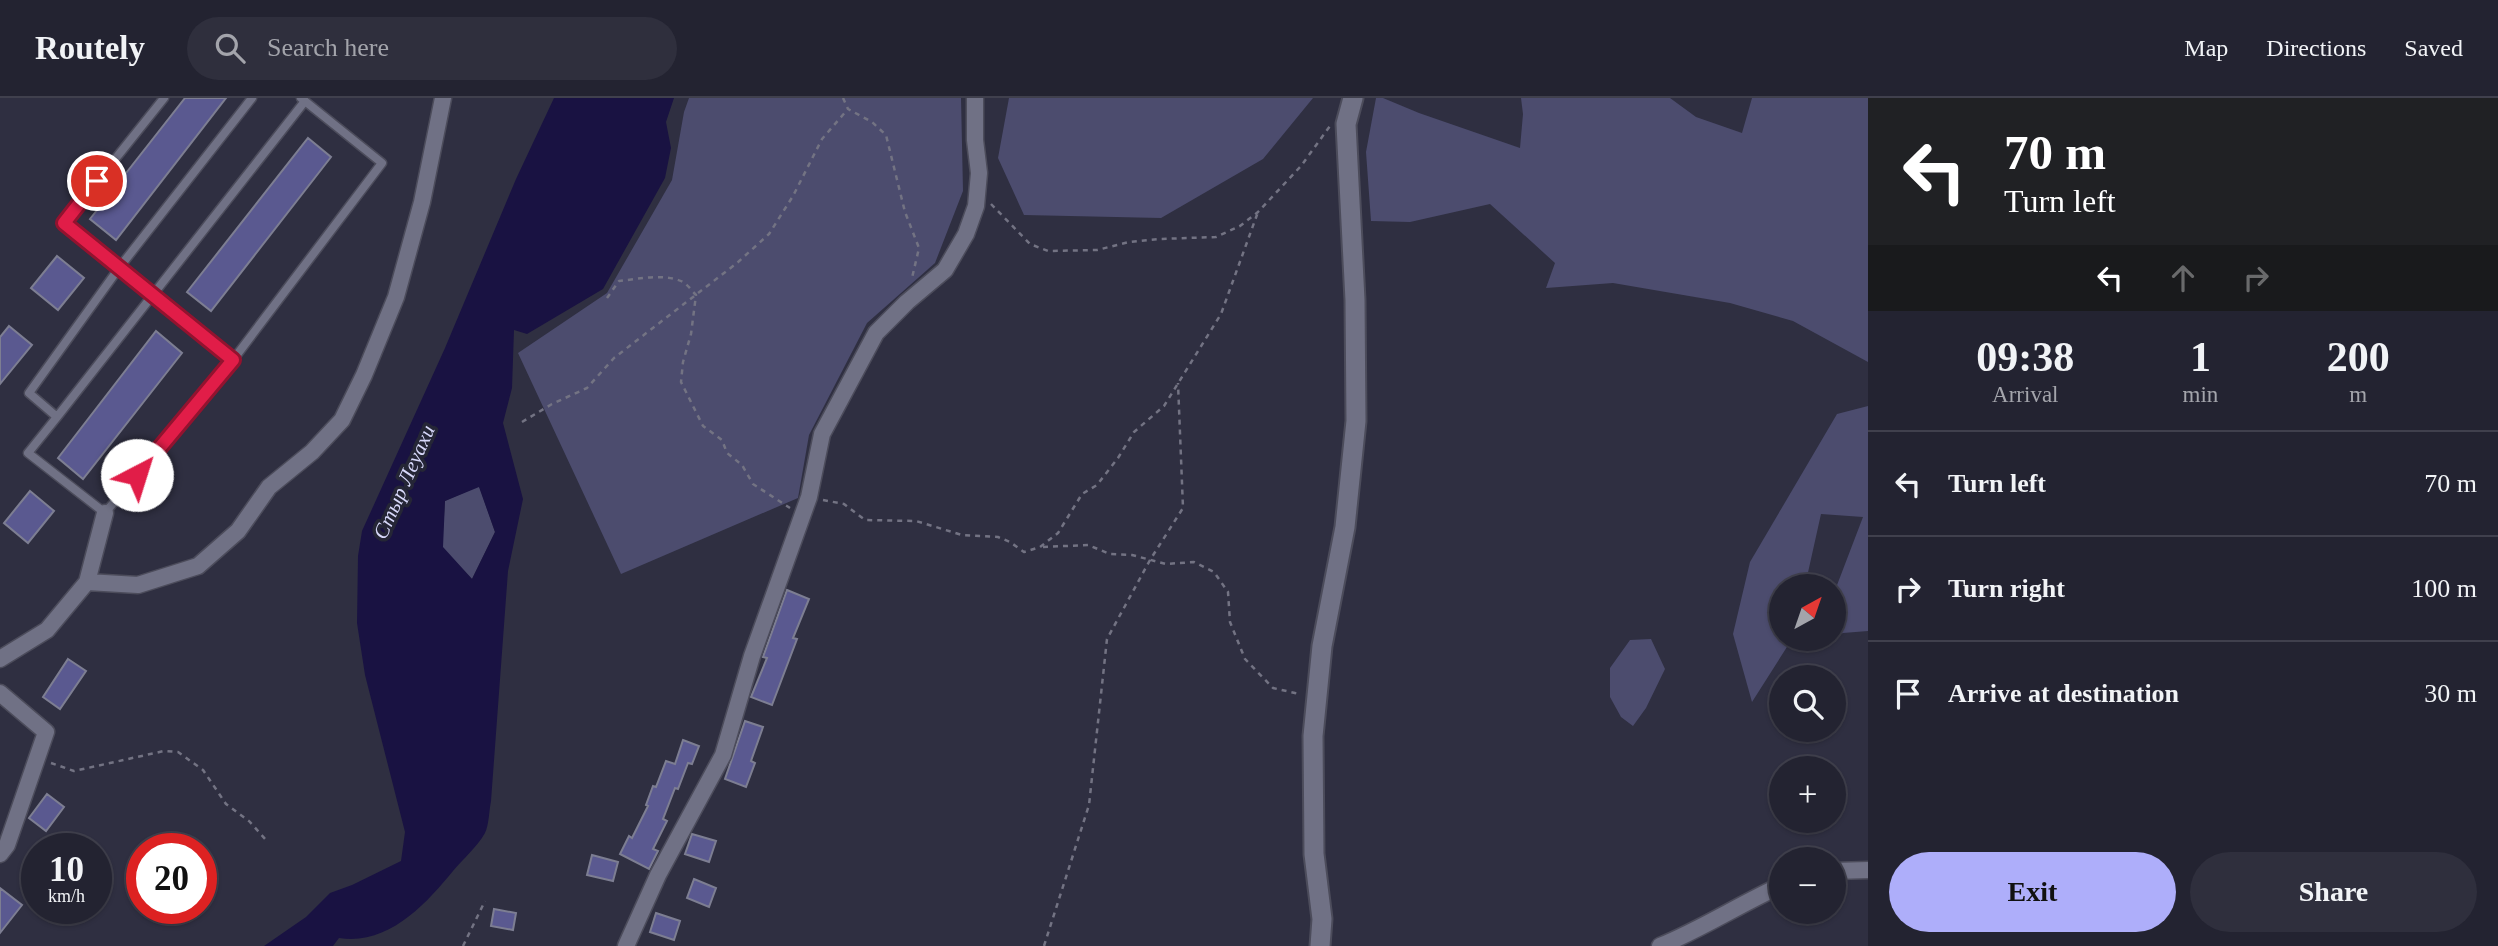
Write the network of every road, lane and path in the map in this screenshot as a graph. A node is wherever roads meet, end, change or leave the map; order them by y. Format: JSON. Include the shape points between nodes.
{"nodes":[{"id":1,"x":164,"y":98,"type":"edge"},
{"id":2,"x":252,"y":98,"type":"edge"},
{"id":3,"x":443,"y":98,"type":"edge"},
{"id":4,"x":843,"y":98,"type":"edge"},
{"id":5,"x":975,"y":98,"type":"edge"},
{"id":6,"x":1353,"y":98,"type":"edge"},
{"id":7,"x":303,"y":99,"type":"edge"},
{"id":8,"x":848,"y":109,"type":"junction"},
{"id":9,"x":1337,"y":117,"type":"dead end"},
{"id":10,"x":978,"y":185,"type":"junction"},
{"id":11,"x":1258,"y":212,"type":"junction"},
{"id":12,"x":119,"y":268,"type":"junction"},
{"id":13,"x":696,"y":295,"type":"junction"},
{"id":14,"x":154,"y":296,"type":"junction"},
{"id":15,"x":607,"y":298,"type":"dead end"},
{"id":16,"x":907,"y":302,"type":"junction"},
{"id":17,"x":233,"y":360,"type":"junction"},
{"id":18,"x":1178,"y":383,"type":"junction"},
{"id":19,"x":57,"y":417,"type":"junction"},
{"id":20,"x":522,"y":422,"type":"dead end"},
{"id":21,"x":809,"y":497,"type":"junction"},
{"id":22,"x":104,"y":513,"type":"junction"},
{"id":23,"x":802,"y":515,"type":"junction"},
{"id":24,"x":1040,"y":547,"type":"junction"},
{"id":25,"x":1150,"y":560,"type":"junction"},
{"id":26,"x":87,"y":582,"type":"junction"},
{"id":27,"x":0,"y":659,"type":"edge"},
{"id":28,"x":0,"y":693,"type":"edge"},
{"id":29,"x":1316,"y":709,"type":"junction"},
{"id":30,"x":37,"y":759,"type":"junction"},
{"id":31,"x":266,"y":840,"type":"dead end"},
{"id":32,"x":0,"y":854,"type":"edge"},
{"id":33,"x":1868,"y":870,"type":"edge"},
{"id":34,"x":1846,"y":871,"type":"edge"},
{"id":35,"x":1769,"y":891,"type":"edge"},
{"id":36,"x":485,"y":901,"type":"dead end"},
{"id":37,"x":463,"y":946,"type":"edge"},
{"id":38,"x":626,"y":946,"type":"edge"},
{"id":39,"x":1044,"y":946,"type":"edge"},
{"id":40,"x":1320,"y":946,"type":"edge"},
{"id":41,"x":1660,"y":946,"type":"edge"}],
"edges":[{"from":1,"to":12,"type":"lane","via":[[64,223]]},
{"from":2,"to":12,"type":"lane"},
{"from":3,"to":26,"type":"street","via":[[396,297],[342,420],[269,487],[238,531],[198,566],[138,585]]},
{"from":4,"to":8,"type":"path"},
{"from":5,"to":10,"type":"street"},
{"from":6,"to":29,"type":"main road","via":[[1346,124],[1356,300],[1356,421],[1345,527],[1322,646]]},
{"from":7,"to":14,"type":"lane"},
{"from":7,"to":17,"type":"lane","via":[[382,163]]},
{"from":8,"to":13,"type":"path","via":[[822,139],[769,234]]},
{"from":8,"to":16,"type":"path","via":[[886,135],[919,248]]},
{"from":9,"to":11,"type":"path","via":[[1301,166]]},
{"from":10,"to":11,"type":"path","via":[[1016,232],[1048,251],[1216,237]]},
{"from":10,"to":16,"type":"street","via":[[966,234],[945,270]]},
{"from":11,"to":18,"type":"path","via":[[1221,314]]},
{"from":12,"to":14,"type":"lane"},
{"from":12,"to":19,"type":"lane","via":[[29,393]]},
{"from":13,"to":15,"type":"path","via":[[684,282],[644,278],[619,281]]},
{"from":13,"to":20,"type":"path","via":[[614,358],[587,388]]},
{"from":13,"to":23,"type":"path","via":[[681,382],[703,426],[722,440],[753,484]]},
{"from":14,"to":17,"type":"lane"},
{"from":14,"to":19,"type":"lane"},
{"from":16,"to":21,"type":"street","via":[[876,333],[822,434]]},
{"from":17,"to":22,"type":"lane"},
{"from":18,"to":24,"type":"path","via":[[1164,405],[1134,432],[1097,485],[1082,494],[1058,533]]},
{"from":18,"to":25,"type":"path","via":[[1183,508]]},
{"from":19,"to":22,"type":"lane","via":[[28,453]]},
{"from":21,"to":23,"type":"street"},
{"from":21,"to":24,"type":"path","via":[[844,504],[865,520],[916,520],[962,535],[998,537],[1024,552]]},
{"from":22,"to":26,"type":"street"},
{"from":23,"to":38,"type":"street","via":[[723,755],[658,875]]},
{"from":24,"to":25,"type":"path","via":[[1088,545],[1110,554]]},
{"from":25,"to":29,"type":"path","via":[[1194,562],[1214,572],[1228,592],[1230,622],[1245,659],[1273,688],[1295,693]]},
{"from":25,"to":39,"type":"path","via":[[1107,639],[1089,805]]},
{"from":26,"to":27,"type":"street","via":[[47,630]]},
{"from":28,"to":30,"type":"street","via":[[46,732]]},
{"from":29,"to":40,"type":"main road","via":[[1314,854],[1322,919]]},
{"from":30,"to":31,"type":"path","via":[[74,771],[163,751],[178,752],[203,770],[226,804]]},
{"from":30,"to":32,"type":"street"},
{"from":33,"to":34,"type":"street"},
{"from":35,"to":41,"type":"street"},
{"from":36,"to":37,"type":"path"}]}
